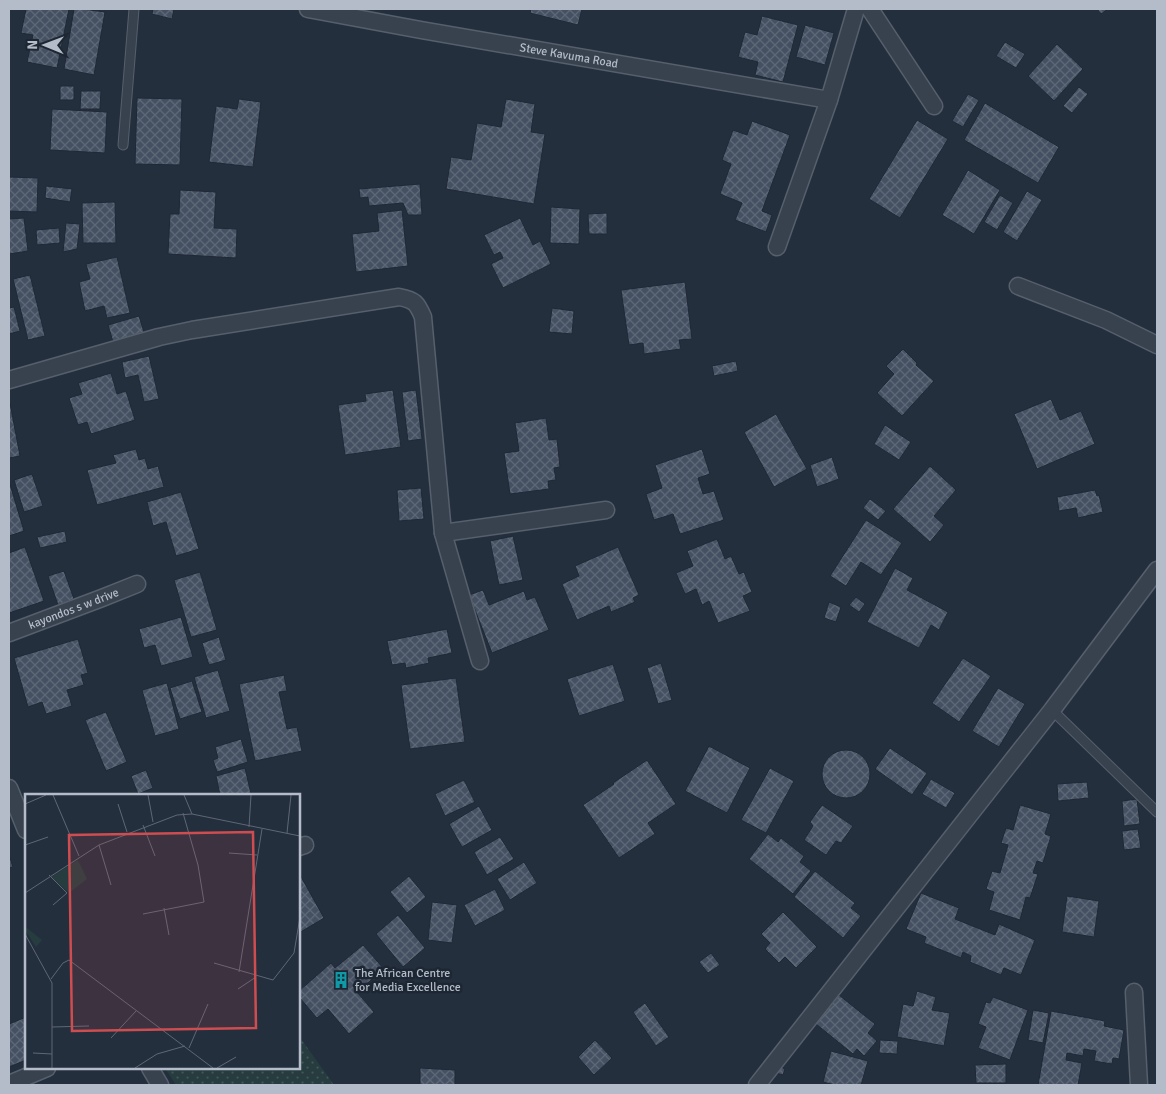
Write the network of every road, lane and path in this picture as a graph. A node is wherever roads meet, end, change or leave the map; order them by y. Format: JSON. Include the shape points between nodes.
{"nodes":[{"id":1,"x":134,"y":9,"type":"edge"},
{"id":2,"x":308,"y":9,"type":"edge"},
{"id":3,"x":856,"y":9,"type":"edge"},
{"id":4,"x":870,"y":9,"type":"edge"},
{"id":5,"x":829,"y":100,"type":"junction"},
{"id":6,"x":934,"y":106,"type":"dead end"},
{"id":7,"x":123,"y":145,"type":"dead end"},
{"id":8,"x":777,"y":247,"type":"dead end"},
{"id":9,"x":1018,"y":286,"type":"dead end"},
{"id":10,"x":1157,"y":345,"type":"edge"},
{"id":11,"x":9,"y":380,"type":"edge"},
{"id":12,"x":606,"y":510,"type":"dead end"},
{"id":13,"x":443,"y":533,"type":"junction"},
{"id":14,"x":1157,"y":570,"type":"edge"},
{"id":15,"x":137,"y":584,"type":"dead end"},
{"id":16,"x":9,"y":633,"type":"edge"},
{"id":17,"x":480,"y":661,"type":"dead end"},
{"id":18,"x":1052,"y":710,"type":"junction"},
{"id":19,"x":9,"y":788,"type":"edge"},
{"id":20,"x":1157,"y":812,"type":"edge"},
{"id":21,"x":25,"y":828,"type":"edge"},
{"id":22,"x":1134,"y":992,"type":"dead end"},
{"id":23,"x":45,"y":1069,"type":"edge"},
{"id":24,"x":151,"y":1069,"type":"edge"},
{"id":25,"x":9,"y":1084,"type":"edge"},
{"id":26,"x":160,"y":1085,"type":"edge"},
{"id":27,"x":757,"y":1085,"type":"edge"},
{"id":28,"x":1139,"y":1085,"type":"edge"}],
"edges":[{"from":1,"to":7,"type":"lane"},
{"from":2,"to":5,"type":"street","name":"Steve Kavuma Road"},
{"from":3,"to":5,"type":"street"},
{"from":4,"to":6,"type":"street"},
{"from":5,"to":8,"type":"street"},
{"from":9,"to":10,"type":"street","via":[[1106,320]]},
{"from":11,"to":13,"type":"street","via":[[192,330],[399,297],[410,299],[418,304],[423,317]]},
{"from":12,"to":13,"type":"street"},
{"from":13,"to":17,"type":"street"},
{"from":14,"to":18,"type":"street"},
{"from":15,"to":16,"type":"street","name":"kayondos s w drive"},
{"from":18,"to":20,"type":"lane"},
{"from":18,"to":27,"type":"street"},
{"from":19,"to":21,"type":"street"},
{"from":22,"to":28,"type":"street"},
{"from":23,"to":25,"type":"street"},
{"from":24,"to":26,"type":"street"}]}
